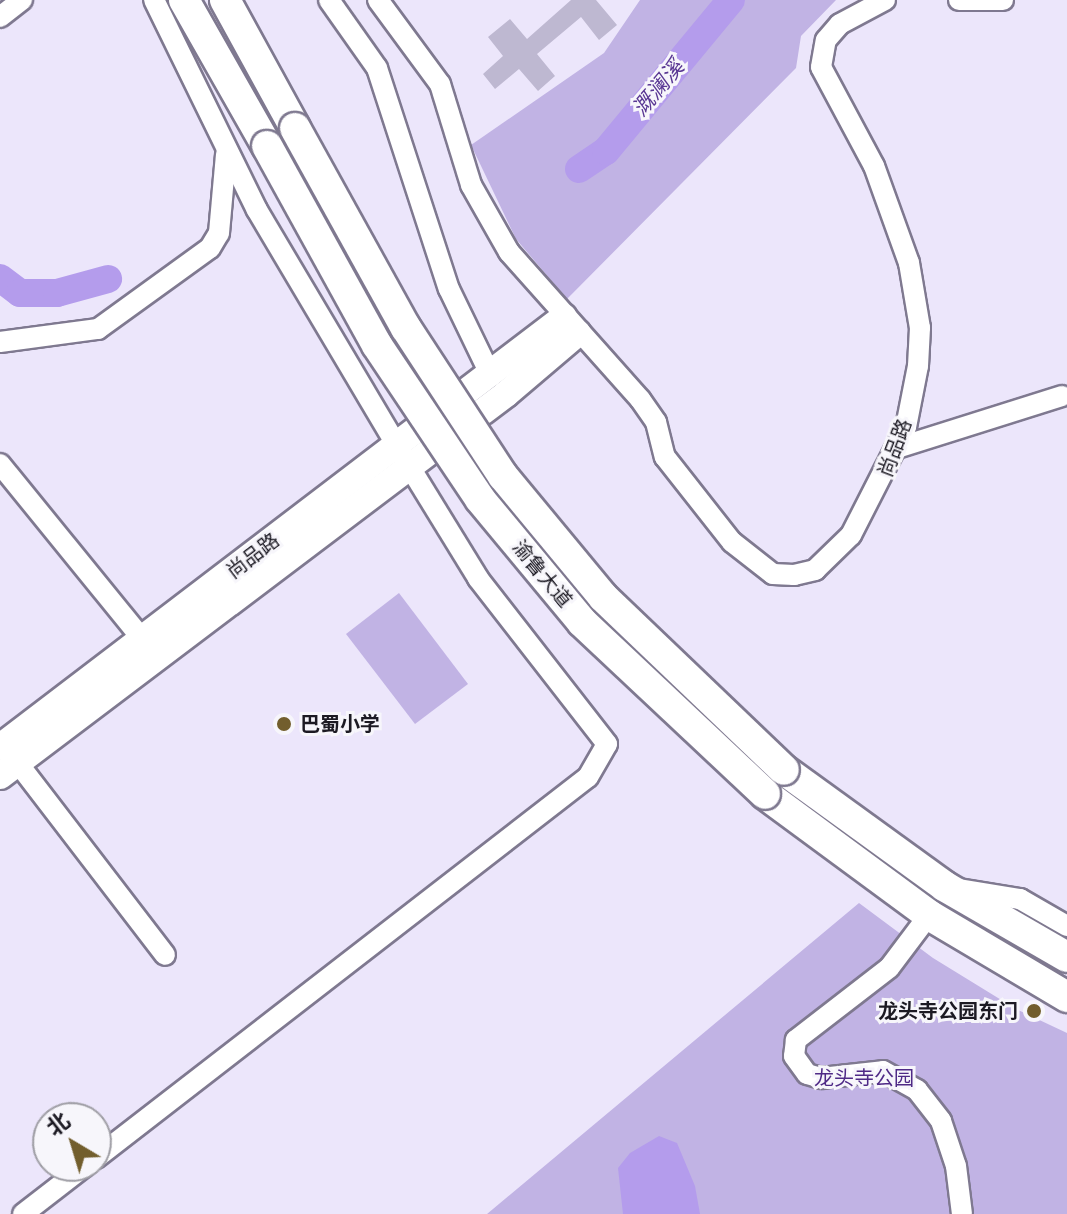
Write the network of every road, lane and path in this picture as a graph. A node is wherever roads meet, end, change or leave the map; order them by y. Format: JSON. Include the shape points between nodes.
{"nodes":[{"id":1,"x":22,"y":0,"type":"edge"},
{"id":2,"x":154,"y":0,"type":"edge"},
{"id":3,"x":184,"y":0,"type":"edge"},
{"id":4,"x":225,"y":0,"type":"edge"},
{"id":5,"x":329,"y":0,"type":"edge"},
{"id":6,"x":378,"y":0,"type":"edge"},
{"id":7,"x":885,"y":0,"type":"edge"},
{"id":8,"x":959,"y":0,"type":"edge"},
{"id":9,"x":1003,"y":0,"type":"edge"},
{"id":10,"x":0,"y":17,"type":"edge"},
{"id":11,"x":226,"y":150,"type":"junction"},
{"id":12,"x":571,"y":325,"type":"junction"},
{"id":13,"x":0,"y":342,"type":"edge"},
{"id":14,"x":491,"y":376,"type":"junction"},
{"id":15,"x":1062,"y":396,"type":"dead end"},
{"id":16,"x":897,"y":448,"type":"junction"},
{"id":17,"x":403,"y":457,"type":"junction"},
{"id":18,"x":0,"y":464,"type":"edge"},
{"id":19,"x":143,"y":640,"type":"junction"},
{"id":20,"x":6,"y":762,"type":"edge"},
{"id":21,"x":944,"y":886,"type":"junction"},
{"id":22,"x":929,"y":915,"type":"junction"},
{"id":23,"x":1067,"y":926,"type":"edge"},
{"id":24,"x":165,"y":955,"type":"dead end"},
{"id":25,"x":1067,"y":957,"type":"edge"},
{"id":26,"x":1067,"y":997,"type":"edge"},
{"id":27,"x":112,"y":1146,"type":"edge"},
{"id":28,"x":64,"y":1182,"type":"edge"},
{"id":29,"x":23,"y":1214,"type":"edge"},
{"id":30,"x":962,"y":1214,"type":"edge"}],
"edges":[{"from":1,"to":10,"type":"street"},
{"from":2,"to":11,"type":"street"},
{"from":3,"to":22,"type":"highway","name":"渝鲁大道","bridge":true,"via":[[377,345],[480,499],[582,622],[765,794]]},
{"from":4,"to":21,"type":"highway","name":"渝鲁大道","bridge":true,"via":[[406,328],[503,476],[613,608],[784,770]]},
{"from":5,"to":14,"type":"street","via":[[377,68],[449,289]]},
{"from":6,"to":12,"type":"street","via":[[440,84],[471,185],[490,225]]},
{"from":7,"to":16,"type":"street","name":"尚品路","via":[[840,24],[820,54],[827,82],[874,166],[909,263],[920,328],[918,366]]},
{"from":8,"to":9,"type":"street"},
{"from":11,"to":13,"type":"street","via":[[219,233],[210,248],[98,329]]},
{"from":11,"to":17,"type":"street"},
{"from":12,"to":14,"type":"main road","name":"尚品路"},
{"from":12,"to":16,"type":"street","name":"尚品路","via":[[656,422],[665,457],[686,487],[732,542],[773,574],[815,570],[831,558],[851,535]]},
{"from":12,"to":17,"type":"main road","name":"尚品路"},
{"from":14,"to":17,"type":"main road","name":"尚品路"},
{"from":15,"to":16,"type":"street"},
{"from":17,"to":19,"type":"main road","name":"尚品路"},
{"from":17,"to":20,"type":"main road","name":"尚品路"},
{"from":17,"to":27,"type":"street","via":[[478,578],[607,744],[588,777]]},
{"from":18,"to":19,"type":"street"},
{"from":19,"to":20,"type":"main road","name":"尚品路"},
{"from":20,"to":24,"type":"street"},
{"from":21,"to":23,"type":"street","via":[[1020,899]]},
{"from":21,"to":25,"type":"highway","name":"渝鲁大道"},
{"from":22,"to":26,"type":"highway","name":"渝鲁大道"},
{"from":22,"to":30,"type":"street","via":[[889,968],[796,1040],[794,1056],[807,1074],[821,1078],[883,1071],[917,1090],[941,1121],[956,1166]]},
{"from":28,"to":29,"type":"street"}]}
